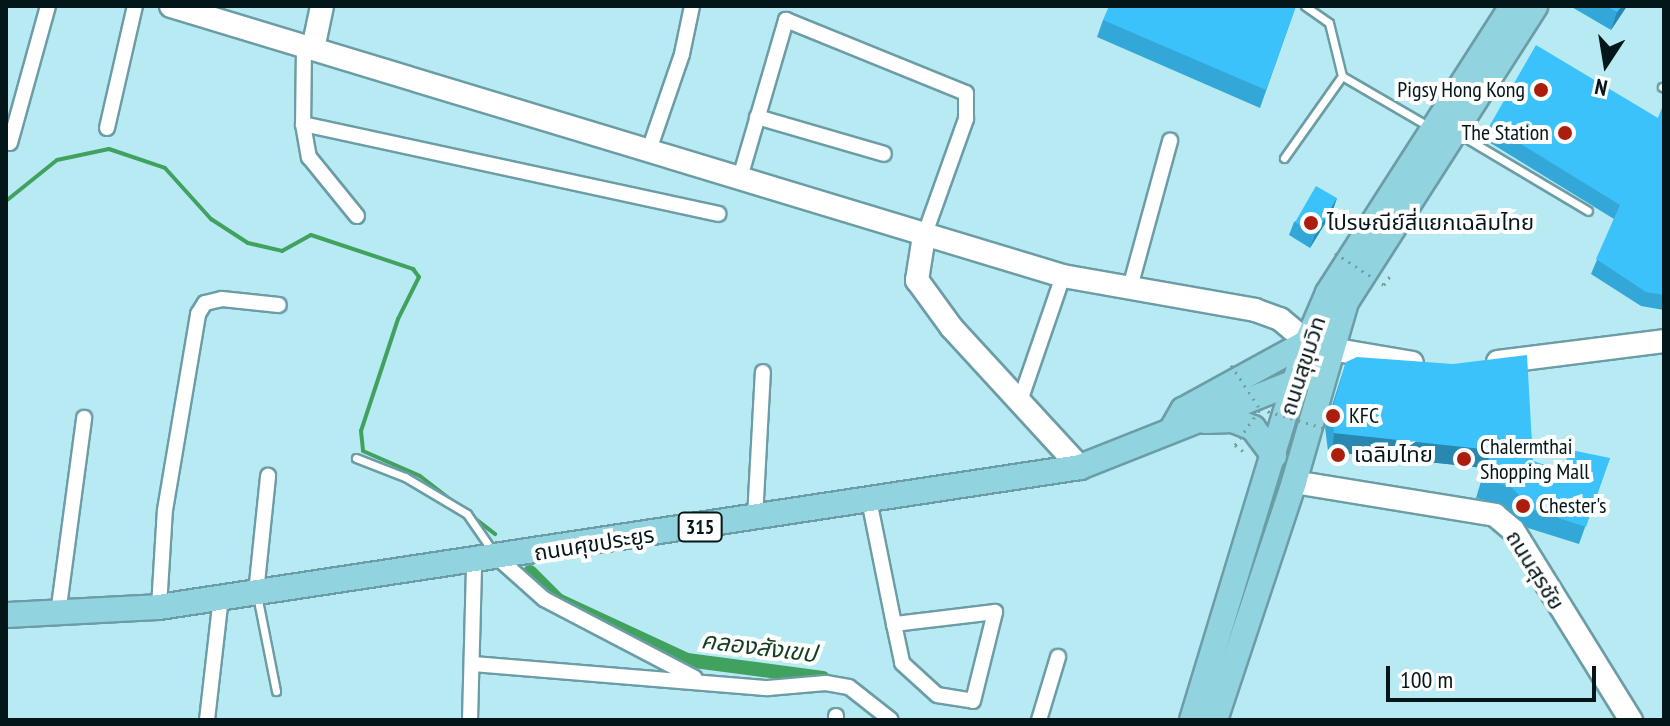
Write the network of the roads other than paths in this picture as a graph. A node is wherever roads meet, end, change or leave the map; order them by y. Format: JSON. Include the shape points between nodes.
{"nodes":[{"id":1,"x":48,"y":6,"type":"edge"},
{"id":2,"x":135,"y":6,"type":"edge"},
{"id":3,"x":171,"y":6,"type":"edge"},
{"id":4,"x":322,"y":6,"type":"edge"},
{"id":5,"x":692,"y":6,"type":"edge"},
{"id":6,"x":1305,"y":6,"type":"edge"},
{"id":7,"x":1512,"y":6,"type":"edge"},
{"id":8,"x":1535,"y":6,"type":"edge"},
{"id":9,"x":309,"y":48,"type":"junction"},
{"id":10,"x":1342,"y":76,"type":"junction"},
{"id":11,"x":757,"y":117,"type":"junction"},
{"id":12,"x":303,"y":124,"type":"junction"},
{"id":13,"x":107,"y":128,"type":"dead end"},
{"id":14,"x":1444,"y":130,"type":"junction"},
{"id":15,"x":1170,"y":141,"type":"dead end"},
{"id":16,"x":10,"y":143,"type":"dead end"},
{"id":17,"x":648,"y":153,"type":"junction"},
{"id":18,"x":884,"y":154,"type":"dead end"},
{"id":19,"x":1284,"y":158,"type":"dead end"},
{"id":20,"x":739,"y":181,"type":"junction"},
{"id":21,"x":1588,"y":211,"type":"dead end"},
{"id":22,"x":718,"y":214,"type":"dead end"},
{"id":23,"x":357,"y":216,"type":"dead end"},
{"id":24,"x":924,"y":236,"type":"junction"},
{"id":25,"x":1063,"y":276,"type":"junction"},
{"id":26,"x":1129,"y":291,"type":"junction"},
{"id":27,"x":279,"y":305,"type":"dead end"},
{"id":28,"x":1664,"y":341,"type":"edge"},
{"id":29,"x":1307,"y":342,"type":"junction"},
{"id":30,"x":1328,"y":359,"type":"junction"},
{"id":31,"x":1475,"y":364,"type":"edge"},
{"id":32,"x":1437,"y":365,"type":"edge"},
{"id":33,"x":763,"y":372,"type":"dead end"},
{"id":34,"x":1299,"y":380,"type":"junction"},
{"id":35,"x":1021,"y":398,"type":"junction"},
{"id":36,"x":84,"y":418,"type":"dead end"},
{"id":37,"x":1204,"y":421,"type":"junction"},
{"id":38,"x":1172,"y":429,"type":"junction"},
{"id":39,"x":1274,"y":456,"type":"junction"},
{"id":40,"x":356,"y":458,"type":"dead end"},
{"id":41,"x":1080,"y":467,"type":"junction"},
{"id":42,"x":268,"y":476,"type":"dead end"},
{"id":43,"x":1294,"y":482,"type":"junction"},
{"id":44,"x":869,"y":500,"type":"junction"},
{"id":45,"x":755,"y":518,"type":"junction"},
{"id":46,"x":486,"y":560,"type":"junction"},
{"id":47,"x":256,"y":593,"type":"junction"},
{"id":48,"x":221,"y":598,"type":"junction"},
{"id":49,"x":159,"y":607,"type":"junction"},
{"id":50,"x":58,"y":614,"type":"junction"},
{"id":51,"x":6,"y":615,"type":"edge"},
{"id":52,"x":894,"y":624,"type":"junction"},
{"id":53,"x":1058,"y":657,"type":"dead end"},
{"id":54,"x":473,"y":664,"type":"junction"},
{"id":55,"x":699,"y":680,"type":"junction"},
{"id":56,"x":276,"y":691,"type":"dead end"},
{"id":57,"x":1211,"y":719,"type":"edge"},
{"id":58,"x":207,"y":720,"type":"edge"},
{"id":59,"x":470,"y":720,"type":"edge"},
{"id":60,"x":891,"y":720,"type":"edge"},
{"id":61,"x":1039,"y":720,"type":"edge"},
{"id":62,"x":1631,"y":720,"type":"edge"}],
"edges":[{"from":1,"to":16,"type":"street"},
{"from":2,"to":13,"type":"street"},
{"from":3,"to":9,"type":"street"},
{"from":4,"to":9,"type":"street"},
{"from":5,"to":17,"type":"street","via":[[682,54]]},
{"from":6,"to":10,"type":"lane","via":[[1329,23]]},
{"from":7,"to":14,"type":"main road","name":"ถนนสุขุมวิท"},
{"from":8,"to":14,"type":"main road","name":"ถนนสุขุมวิท"},
{"from":9,"to":12,"type":"street"},
{"from":9,"to":17,"type":"street"},
{"from":10,"to":14,"type":"lane"},
{"from":10,"to":19,"type":"lane"},
{"from":11,"to":18,"type":"street"},
{"from":11,"to":20,"type":"street"},
{"from":11,"to":24,"type":"street","via":[[786,20],[966,93],[966,119]]},
{"from":12,"to":22,"type":"street"},
{"from":12,"to":23,"type":"street","via":[[318,173]]},
{"from":14,"to":21,"type":"lane"},
{"from":14,"to":29,"type":"main road","name":"ถนนสุขุมวิท","via":[[1328,293]]},
{"from":14,"to":30,"type":"main road","name":"ถนนสุขุมวิท","via":[[1346,302]]},
{"from":15,"to":26,"type":"street"},
{"from":17,"to":20,"type":"street"},
{"from":20,"to":24,"type":"street"},
{"from":24,"to":25,"type":"street"},
{"from":24,"to":35,"type":"street","via":[[917,280],[952,328]]},
{"from":25,"to":26,"type":"street"},
{"from":25,"to":35,"type":"street"},
{"from":26,"to":29,"type":"street","via":[[1255,310],[1280,319]]},
{"from":27,"to":49,"type":"street","via":[[222,299],[205,303],[198,314],[165,510]]},
{"from":28,"to":31,"type":"street"},
{"from":29,"to":30,"type":"main road"},
{"from":29,"to":34,"type":"main road","name":"ถนนสุขุมวิท"},
{"from":29,"to":38,"type":"main road","name":"ถนนศุขประยูร","number":"315","via":[[1183,410]]},
{"from":30,"to":32,"type":"street"},
{"from":30,"to":34,"type":"main road","name":"ถนนศุขประยูร"},
{"from":30,"to":43,"type":"main road","name":"ถนนสุขุมวิท"},
{"from":33,"to":45,"type":"street"},
{"from":34,"to":37,"type":"main road","name":"ถนนศุขประยูร","number":"315"},
{"from":34,"to":39,"type":"main road","name":"ถนนสุขุมวิท"},
{"from":35,"to":41,"type":"street"},
{"from":36,"to":50,"type":"street"},
{"from":37,"to":38,"type":"main road","name":"ถนนศุขประยูร","number":"315"},
{"from":37,"to":39,"type":"main road","via":[[1233,420],[1253,428]]},
{"from":38,"to":41,"type":"main road","name":"ถนนศุขประยูร","number":"315"},
{"from":39,"to":57,"type":"main road","name":"ถนนสุขุมวิท"},
{"from":40,"to":46,"type":"lane","via":[[405,477],[467,514]]},
{"from":41,"to":44,"type":"main road","name":"ถนนศุขประยูร","number":"315"},
{"from":42,"to":47,"type":"street"},
{"from":43,"to":57,"type":"main road","name":"ถนนสุขุมวิท"},
{"from":43,"to":62,"type":"street","name":"ถนนสุรชัย","via":[[1495,515],[1513,530]]},
{"from":44,"to":45,"type":"main road","name":"ถนนศุขประยูร","number":"315"},
{"from":44,"to":52,"type":"street"},
{"from":45,"to":46,"type":"main road","name":"ถนนศุขประยูร","number":"315"},
{"from":46,"to":47,"type":"main road","name":"ถนนศุขประยูร","number":"315"},
{"from":46,"to":54,"type":"street"},
{"from":46,"to":55,"type":"street","via":[[544,599]]},
{"from":47,"to":48,"type":"main road","name":"ถนนศุขประยูร","number":"315"},
{"from":47,"to":56,"type":"lane"},
{"from":48,"to":49,"type":"main road","name":"ถนนศุขประยูร","number":"315"},
{"from":48,"to":58,"type":"street"},
{"from":49,"to":50,"type":"main road","name":"ถนนศุขประยูร","number":"315"},
{"from":50,"to":51,"type":"main road","name":"ถนนศุขประยูร","number":"315"},
{"from":52,"to":52,"type":"street","via":[[995,612],[973,701],[937,695],[902,663]]},
{"from":53,"to":61,"type":"street"},
{"from":54,"to":55,"type":"street"},
{"from":54,"to":59,"type":"street"},
{"from":55,"to":60,"type":"street","via":[[768,688],[800,681],[849,687]]}]}
